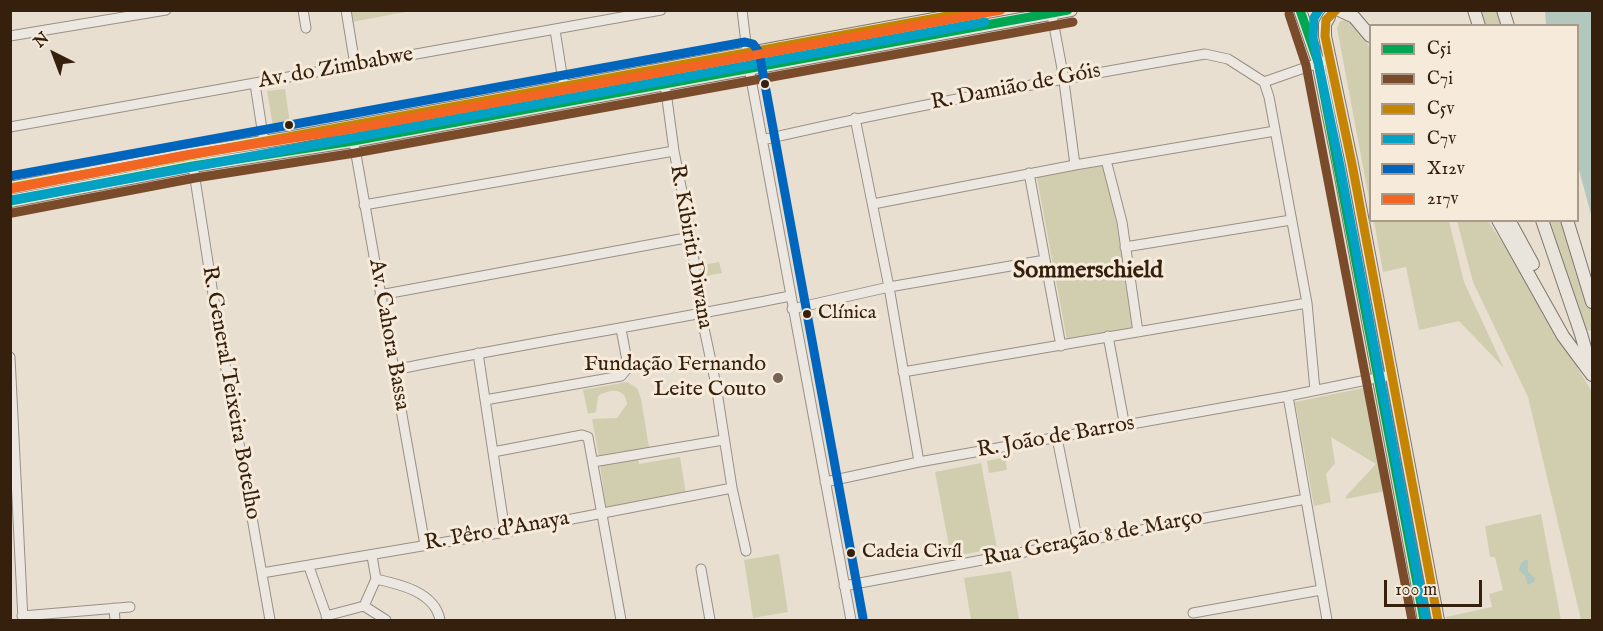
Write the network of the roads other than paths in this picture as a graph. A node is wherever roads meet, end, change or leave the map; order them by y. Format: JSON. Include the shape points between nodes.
{"nodes":[{"id":1,"x":166,"y":10,"type":"edge"},
{"id":2,"x":303,"y":10,"type":"edge"},
{"id":3,"x":345,"y":10,"type":"edge"},
{"id":4,"x":661,"y":10,"type":"edge"},
{"id":5,"x":742,"y":10,"type":"edge"},
{"id":6,"x":983,"y":10,"type":"edge"},
{"id":7,"x":1071,"y":10,"type":"edge"},
{"id":8,"x":1361,"y":10,"type":"edge"},
{"id":9,"x":1051,"y":12,"type":"edge"},
{"id":10,"x":1301,"y":12,"type":"edge"},
{"id":11,"x":148,"y":13,"type":"edge"},
{"id":12,"x":1334,"y":13,"type":"edge"},
{"id":13,"x":306,"y":28,"type":"dead end"},
{"id":14,"x":1369,"y":29,"type":"edge"},
{"id":15,"x":555,"y":30,"type":"junction"},
{"id":16,"x":10,"y":36,"type":"edge"},
{"id":17,"x":747,"y":54,"type":"junction"},
{"id":18,"x":1332,"y":60,"type":"junction"},
{"id":19,"x":1318,"y":62,"type":"junction"},
{"id":20,"x":355,"y":65,"type":"junction"},
{"id":21,"x":749,"y":68,"type":"junction"},
{"id":22,"x":1063,"y":79,"type":"junction"},
{"id":23,"x":1264,"y":82,"type":"junction"},
{"id":24,"x":255,"y":84,"type":"junction"},
{"id":25,"x":665,"y":84,"type":"junction"},
{"id":26,"x":564,"y":87,"type":"junction"},
{"id":27,"x":855,"y":118,"type":"junction"},
{"id":28,"x":351,"y":126,"type":"junction"},
{"id":29,"x":10,"y":127,"type":"edge"},
{"id":30,"x":1275,"y":131,"type":"junction"},
{"id":31,"x":762,"y":140,"type":"junction"},
{"id":32,"x":353,"y":141,"type":"junction"},
{"id":33,"x":264,"y":142,"type":"junction"},
{"id":34,"x":674,"y":151,"type":"junction"},
{"id":35,"x":1106,"y":160,"type":"junction"},
{"id":36,"x":1352,"y":164,"type":"junction"},
{"id":37,"x":1075,"y":165,"type":"junction"},
{"id":38,"x":193,"y":166,"type":"junction"},
{"id":39,"x":1339,"y":166,"type":"junction"},
{"id":40,"x":1029,"y":173,"type":"junction"},
{"id":41,"x":10,"y":188,"type":"edge"},
{"id":42,"x":10,"y":201,"type":"edge"},
{"id":43,"x":873,"y":204,"type":"junction"},
{"id":44,"x":364,"y":205,"type":"junction"},
{"id":45,"x":1291,"y":220,"type":"junction"},
{"id":46,"x":1499,"y":222,"type":"edge"},
{"id":47,"x":1510,"y":222,"type":"edge"},
{"id":48,"x":1543,"y":222,"type":"edge"},
{"id":49,"x":1568,"y":222,"type":"edge"},
{"id":50,"x":691,"y":237,"type":"junction"},
{"id":51,"x":1125,"y":247,"type":"junction"},
{"id":52,"x":1045,"y":260,"type":"junction"},
{"id":53,"x":1371,"y":267,"type":"junction"},
{"id":54,"x":1359,"y":269,"type":"junction"},
{"id":55,"x":889,"y":287,"type":"junction"},
{"id":56,"x":380,"y":295,"type":"junction"},
{"id":57,"x":790,"y":296,"type":"junction"},
{"id":58,"x":1593,"y":302,"type":"edge"},
{"id":59,"x":1307,"y":303,"type":"junction"},
{"id":60,"x":792,"y":309,"type":"junction"},
{"id":61,"x":701,"y":314,"type":"junction"},
{"id":62,"x":621,"y":329,"type":"junction"},
{"id":63,"x":1138,"y":332,"type":"junction"},
{"id":64,"x":1587,"y":334,"type":"edge"},
{"id":65,"x":1108,"y":336,"type":"junction"},
{"id":66,"x":1061,"y":346,"type":"junction"},
{"id":67,"x":478,"y":353,"type":"junction"},
{"id":68,"x":10,"y":357,"type":"edge"},
{"id":69,"x":394,"y":370,"type":"junction"},
{"id":70,"x":903,"y":372,"type":"junction"},
{"id":71,"x":1392,"y":375,"type":"junction"},
{"id":72,"x":1592,"y":376,"type":"edge"},
{"id":73,"x":1378,"y":377,"type":"junction"},
{"id":74,"x":1315,"y":390,"type":"junction"},
{"id":75,"x":11,"y":394,"type":"edge"},
{"id":76,"x":1288,"y":396,"type":"junction"},
{"id":77,"x":485,"y":400,"type":"junction"},
{"id":78,"x":1125,"y":427,"type":"junction"},
{"id":79,"x":1058,"y":438,"type":"junction"},
{"id":80,"x":723,"y":440,"type":"junction"},
{"id":81,"x":494,"y":452,"type":"junction"},
{"id":82,"x":593,"y":462,"type":"junction"},
{"id":83,"x":919,"y":462,"type":"junction"},
{"id":84,"x":13,"y":463,"type":"edge"},
{"id":85,"x":825,"y":482,"type":"junction"},
{"id":86,"x":1413,"y":483,"type":"junction"},
{"id":87,"x":1398,"y":485,"type":"junction"},
{"id":88,"x":732,"y":488,"type":"junction"},
{"id":89,"x":1306,"y":499,"type":"junction"},
{"id":90,"x":602,"y":513,"type":"junction"},
{"id":91,"x":15,"y":532,"type":"edge"},
{"id":92,"x":505,"y":532,"type":"junction"},
{"id":93,"x":1078,"y":543,"type":"junction"},
{"id":94,"x":425,"y":545,"type":"junction"},
{"id":95,"x":746,"y":551,"type":"dead end"},
{"id":96,"x":372,"y":556,"type":"junction"},
{"id":97,"x":309,"y":567,"type":"junction"},
{"id":98,"x":701,"y":569,"type":"dead end"},
{"id":99,"x":262,"y":573,"type":"junction"},
{"id":100,"x":376,"y":579,"type":"junction"},
{"id":101,"x":844,"y":586,"type":"junction"},
{"id":102,"x":1321,"y":590,"type":"junction"},
{"id":103,"x":1426,"y":595,"type":"junction"},
{"id":104,"x":22,"y":600,"type":"junction"},
{"id":105,"x":10,"y":602,"type":"edge"},
{"id":106,"x":364,"y":606,"type":"junction"},
{"id":107,"x":130,"y":607,"type":"dead end"},
{"id":108,"x":114,"y":608,"type":"junction"},
{"id":109,"x":97,"y":610,"type":"junction"},
{"id":110,"x":1193,"y":613,"type":"dead end"},
{"id":111,"x":80,"y":616,"type":"edge"},
{"id":112,"x":47,"y":617,"type":"edge"},
{"id":113,"x":64,"y":617,"type":"edge"},
{"id":114,"x":23,"y":618,"type":"edge"},
{"id":115,"x":327,"y":618,"type":"edge"},
{"id":116,"x":98,"y":621,"type":"edge"},
{"id":117,"x":115,"y":621,"type":"edge"},
{"id":118,"x":270,"y":621,"type":"edge"},
{"id":119,"x":386,"y":621,"type":"edge"},
{"id":120,"x":440,"y":621,"type":"edge"},
{"id":121,"x":621,"y":621,"type":"edge"},
{"id":122,"x":710,"y":621,"type":"edge"},
{"id":123,"x":850,"y":621,"type":"edge"},
{"id":124,"x":1327,"y":621,"type":"edge"},
{"id":125,"x":1424,"y":621,"type":"edge"},
{"id":126,"x":1438,"y":621,"type":"edge"}],
"edges":[{"from":1,"to":11,"type":"street"},
{"from":2,"to":13,"type":"street"},
{"from":3,"to":20,"type":"street"},
{"from":4,"to":15,"type":"street","name":"Av. do Zimbabwe"},
{"from":5,"to":17,"type":"street"},
{"from":6,"to":17,"type":"main road"},
{"from":7,"to":9,"type":"main road"},
{"from":8,"to":14,"type":"main road"},
{"from":9,"to":21,"type":"main road"},
{"from":9,"to":22,"type":"street"},
{"from":10,"to":12,"type":"main road","via":[[1311,17]]},
{"from":10,"to":19,"type":"main road"},
{"from":11,"to":16,"type":"street"},
{"from":12,"to":14,"type":"main road","via":[[1354,17]]},
{"from":12,"to":18,"type":"main road","via":[[1325,30]]},
{"from":15,"to":20,"type":"street","name":"Av. do Zimbabwe"},
{"from":15,"to":26,"type":"street"},
{"from":17,"to":21,"type":"street"},
{"from":17,"to":26,"type":"main road"},
{"from":18,"to":19,"type":"street"},
{"from":18,"to":36,"type":"main road"},
{"from":19,"to":23,"type":"street"},
{"from":19,"to":39,"type":"main road"},
{"from":20,"to":24,"type":"street","name":"Av. do Zimbabwe"},
{"from":21,"to":25,"type":"main road"},
{"from":21,"to":31,"type":"street"},
{"from":22,"to":23,"type":"street","name":"R. Damião de Góis","via":[[1205,54],[1228,59]]},
{"from":22,"to":27,"type":"street","name":"R. Damião de Góis"},
{"from":22,"to":37,"type":"street"},
{"from":23,"to":30,"type":"street"},
{"from":24,"to":29,"type":"street","name":"Av. do Zimbabwe"},
{"from":24,"to":33,"type":"street"},
{"from":25,"to":32,"type":"main road"},
{"from":25,"to":34,"type":"street","name":"R. Kibiriti Diwana"},
{"from":26,"to":28,"type":"main road"},
{"from":27,"to":31,"type":"street","name":"R. Damião de Góis"},
{"from":27,"to":43,"type":"street"},
{"from":28,"to":32,"type":"street","name":"Av. Cahora Bassa"},
{"from":28,"to":33,"type":"main road"},
{"from":30,"to":35,"type":"street"},
{"from":30,"to":45,"type":"street"},
{"from":31,"to":57,"type":"street"},
{"from":32,"to":38,"type":"main road"},
{"from":32,"to":44,"type":"street","name":"Av. Cahora Bassa"},
{"from":33,"to":41,"type":"main road"},
{"from":34,"to":44,"type":"street"},
{"from":34,"to":50,"type":"street","name":"R. Kibiriti Diwana"},
{"from":35,"to":37,"type":"street"},
{"from":35,"to":51,"type":"street"},
{"from":36,"to":39,"type":"main road"},
{"from":36,"to":53,"type":"main road"},
{"from":37,"to":40,"type":"street"},
{"from":38,"to":42,"type":"main road"},
{"from":38,"to":99,"type":"street","name":"R. General Teixeira Botelho"},
{"from":39,"to":54,"type":"main road"},
{"from":40,"to":43,"type":"street"},
{"from":40,"to":52,"type":"street"},
{"from":43,"to":55,"type":"street"},
{"from":44,"to":56,"type":"street","name":"Av. Cahora Bassa"},
{"from":45,"to":51,"type":"street"},
{"from":45,"to":59,"type":"street"},
{"from":46,"to":72,"type":"main road","via":[[1558,327]]},
{"from":47,"to":64,"type":"main road","via":[[1559,320],[1570,331]]},
{"from":48,"to":64,"type":"main road"},
{"from":49,"to":58,"type":"main road"},
{"from":50,"to":56,"type":"street"},
{"from":50,"to":61,"type":"street","name":"R. Kibiriti Diwana"},
{"from":51,"to":63,"type":"street"},
{"from":52,"to":55,"type":"street"},
{"from":52,"to":66,"type":"street"},
{"from":53,"to":54,"type":"main road"},
{"from":53,"to":71,"type":"main road"},
{"from":54,"to":73,"type":"main road"},
{"from":55,"to":60,"type":"street"},
{"from":55,"to":70,"type":"street"},
{"from":56,"to":69,"type":"street","name":"Av. Cahora Bassa"},
{"from":57,"to":60,"type":"street"},
{"from":57,"to":61,"type":"street"},
{"from":59,"to":63,"type":"street"},
{"from":59,"to":74,"type":"street"},
{"from":60,"to":85,"type":"street"},
{"from":61,"to":62,"type":"street"},
{"from":61,"to":80,"type":"street","name":"R. Kibiriti Diwana"},
{"from":62,"to":67,"type":"street"},
{"from":62,"to":77,"type":"street","via":[[628,366],[621,376]]},
{"from":63,"to":65,"type":"street"},
{"from":64,"to":72,"type":"main road"},
{"from":65,"to":66,"type":"street"},
{"from":65,"to":78,"type":"street"},
{"from":66,"to":70,"type":"street"},
{"from":67,"to":69,"type":"street"},
{"from":67,"to":77,"type":"street"},
{"from":68,"to":75,"type":"street"},
{"from":69,"to":94,"type":"street","name":"Av. Cahora Bassa"},
{"from":70,"to":83,"type":"street"},
{"from":71,"to":73,"type":"street","name":"R. João de Barros"},
{"from":71,"to":86,"type":"main road"},
{"from":73,"to":74,"type":"street","name":"R. João de Barros"},
{"from":73,"to":87,"type":"main road"},
{"from":74,"to":76,"type":"street","name":"R. João de Barros"},
{"from":75,"to":84,"type":"street"},
{"from":76,"to":78,"type":"street","name":"R. João de Barros"},
{"from":76,"to":89,"type":"street"},
{"from":77,"to":81,"type":"street"},
{"from":78,"to":79,"type":"street","name":"R. João de Barros"},
{"from":79,"to":83,"type":"street","name":"R. João de Barros"},
{"from":79,"to":93,"type":"street"},
{"from":80,"to":82,"type":"street"},
{"from":80,"to":88,"type":"street","name":"R. Kibiriti Diwana"},
{"from":81,"to":82,"type":"street","via":[[582,435],[588,437]]},
{"from":81,"to":92,"type":"street"},
{"from":82,"to":90,"type":"street"},
{"from":83,"to":85,"type":"street","name":"R. João de Barros"},
{"from":84,"to":91,"type":"street"},
{"from":85,"to":101,"type":"street"},
{"from":86,"to":87,"type":"main road"},
{"from":86,"to":103,"type":"main road"},
{"from":87,"to":103,"type":"main road"},
{"from":88,"to":90,"type":"street","name":"R. Pêro d'Anaya"},
{"from":88,"to":95,"type":"street","name":"R. Kibiriti Diwana"},
{"from":89,"to":93,"type":"street","name":"Rua Geração 8 de Março"},
{"from":89,"to":102,"type":"street"},
{"from":90,"to":92,"type":"street","name":"R. Pêro d'Anaya"},
{"from":90,"to":121,"type":"street"},
{"from":91,"to":104,"type":"street"},
{"from":92,"to":94,"type":"street","name":"R. Pêro d'Anaya"},
{"from":93,"to":101,"type":"street","name":"Rua Geração 8 de Março"},
{"from":94,"to":96,"type":"street","name":"R. Pêro d'Anaya"},
{"from":96,"to":97,"type":"street","name":"R. Pêro d'Anaya"},
{"from":96,"to":100,"type":"street"},
{"from":97,"to":99,"type":"street","name":"R. Pêro d'Anaya"},
{"from":97,"to":115,"type":"street"},
{"from":98,"to":122,"type":"street"},
{"from":99,"to":118,"type":"street","name":"R. General Teixeira Botelho"},
{"from":100,"to":106,"type":"street"},
{"from":100,"to":120,"type":"street","via":[[422,595],[432,604]]},
{"from":101,"to":123,"type":"street"},
{"from":102,"to":110,"type":"street"},
{"from":102,"to":124,"type":"street"},
{"from":103,"to":125,"type":"main road"},
{"from":103,"to":126,"type":"main road"},
{"from":104,"to":105,"type":"street"},
{"from":104,"to":114,"type":"street"},
{"from":106,"to":115,"type":"street"},
{"from":106,"to":119,"type":"street"},
{"from":107,"to":108,"type":"street"},
{"from":108,"to":109,"type":"street"},
{"from":108,"to":117,"type":"street"},
{"from":109,"to":111,"type":"street"},
{"from":109,"to":116,"type":"street"},
{"from":111,"to":113,"type":"street"},
{"from":112,"to":113,"type":"street"},
{"from":112,"to":114,"type":"street"}]}
